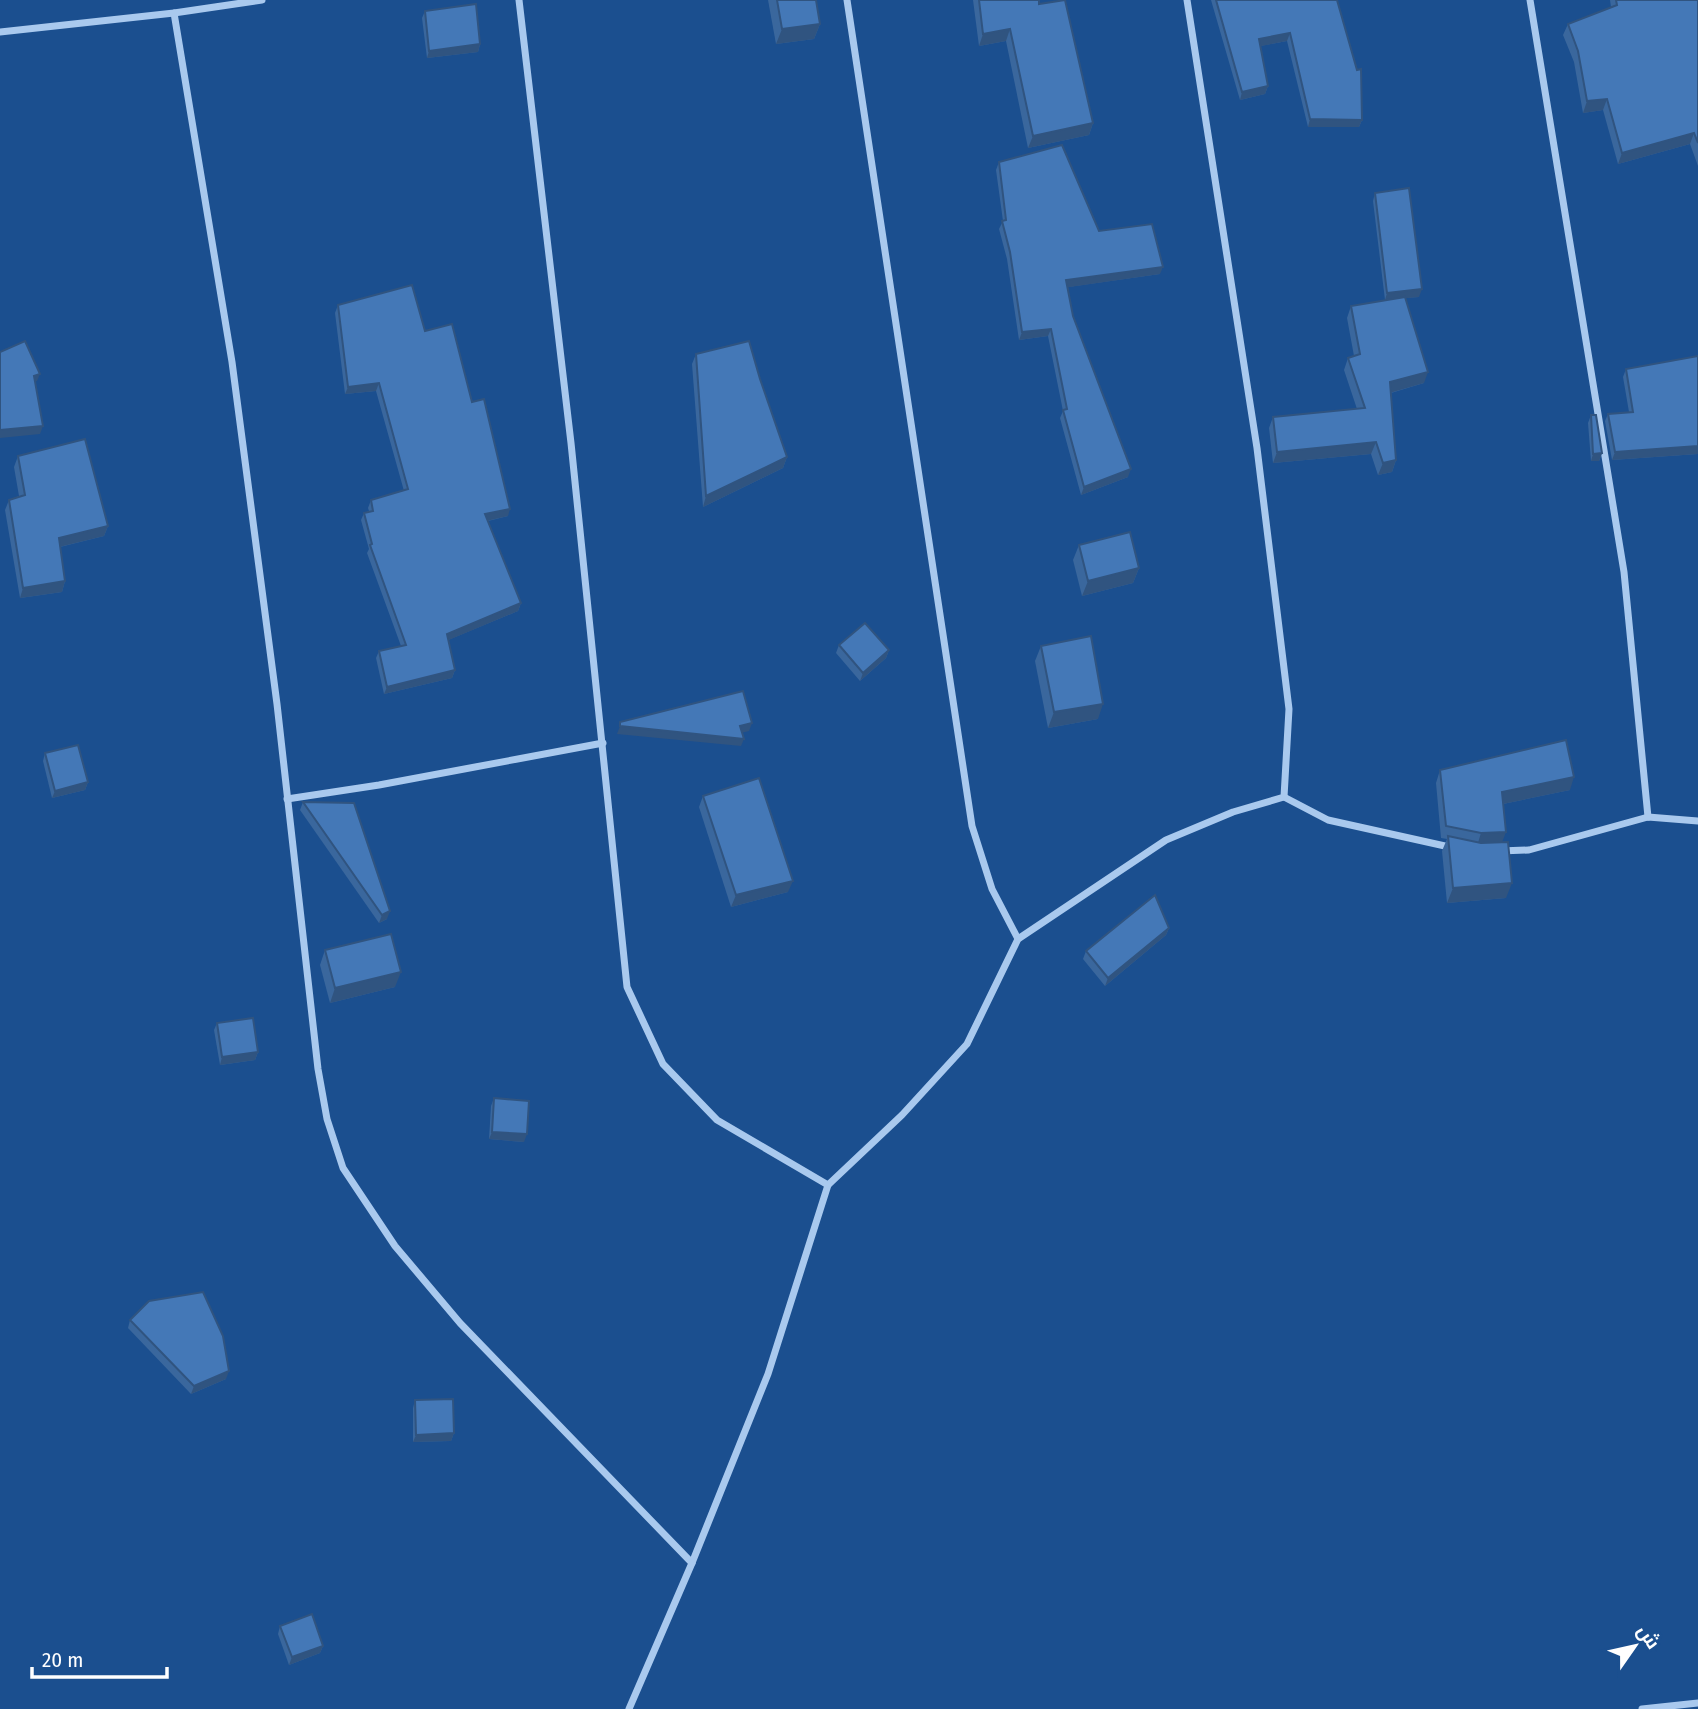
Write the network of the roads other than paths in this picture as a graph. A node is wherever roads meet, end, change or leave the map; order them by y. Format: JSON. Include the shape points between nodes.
{"nodes":[{"id":1,"x":262,"y":0,"type":"edge"},
{"id":2,"x":519,"y":0,"type":"edge"},
{"id":3,"x":848,"y":0,"type":"edge"},
{"id":4,"x":1187,"y":0,"type":"edge"},
{"id":5,"x":1530,"y":0,"type":"edge"},
{"id":6,"x":174,"y":13,"type":"junction"},
{"id":7,"x":0,"y":32,"type":"edge"},
{"id":8,"x":603,"y":743,"type":"junction"},
{"id":9,"x":1284,"y":797,"type":"junction"},
{"id":10,"x":287,"y":799,"type":"junction"},
{"id":11,"x":1648,"y":817,"type":"junction"},
{"id":12,"x":1698,"y":821,"type":"edge"},
{"id":13,"x":1463,"y":850,"type":"edge"},
{"id":14,"x":1489,"y":852,"type":"edge"},
{"id":15,"x":1018,"y":939,"type":"junction"},
{"id":16,"x":828,"y":1185,"type":"junction"},
{"id":17,"x":692,"y":1563,"type":"junction"},
{"id":18,"x":1698,"y":1703,"type":"edge"},
{"id":19,"x":629,"y":1709,"type":"edge"},
{"id":20,"x":1642,"y":1709,"type":"edge"}],
"edges":[{"from":1,"to":6,"type":"street"},
{"from":2,"to":8,"type":"street"},
{"from":3,"to":15,"type":"street","via":[[972,826],[992,889]]},
{"from":4,"to":9,"type":"street","via":[[1257,448],[1289,709]]},
{"from":5,"to":11,"type":"street","via":[[1624,572]]},
{"from":6,"to":7,"type":"street"},
{"from":6,"to":10,"type":"street","via":[[232,362]]},
{"from":8,"to":10,"type":"street"},
{"from":8,"to":16,"type":"street","via":[[626,988],[663,1064],[717,1120]]},
{"from":9,"to":13,"type":"street","via":[[1328,820]]},
{"from":9,"to":15,"type":"street","via":[[1166,840]]},
{"from":10,"to":17,"type":"street","via":[[318,1069],[327,1119],[343,1168],[395,1246],[460,1323]]},
{"from":11,"to":12,"type":"street"},
{"from":11,"to":14,"type":"street","via":[[1529,850]]},
{"from":15,"to":16,"type":"street","via":[[967,1044],[902,1115]]},
{"from":16,"to":17,"type":"street","via":[[768,1374]]},
{"from":17,"to":19,"type":"street"},
{"from":18,"to":20,"type":"street"}]}
